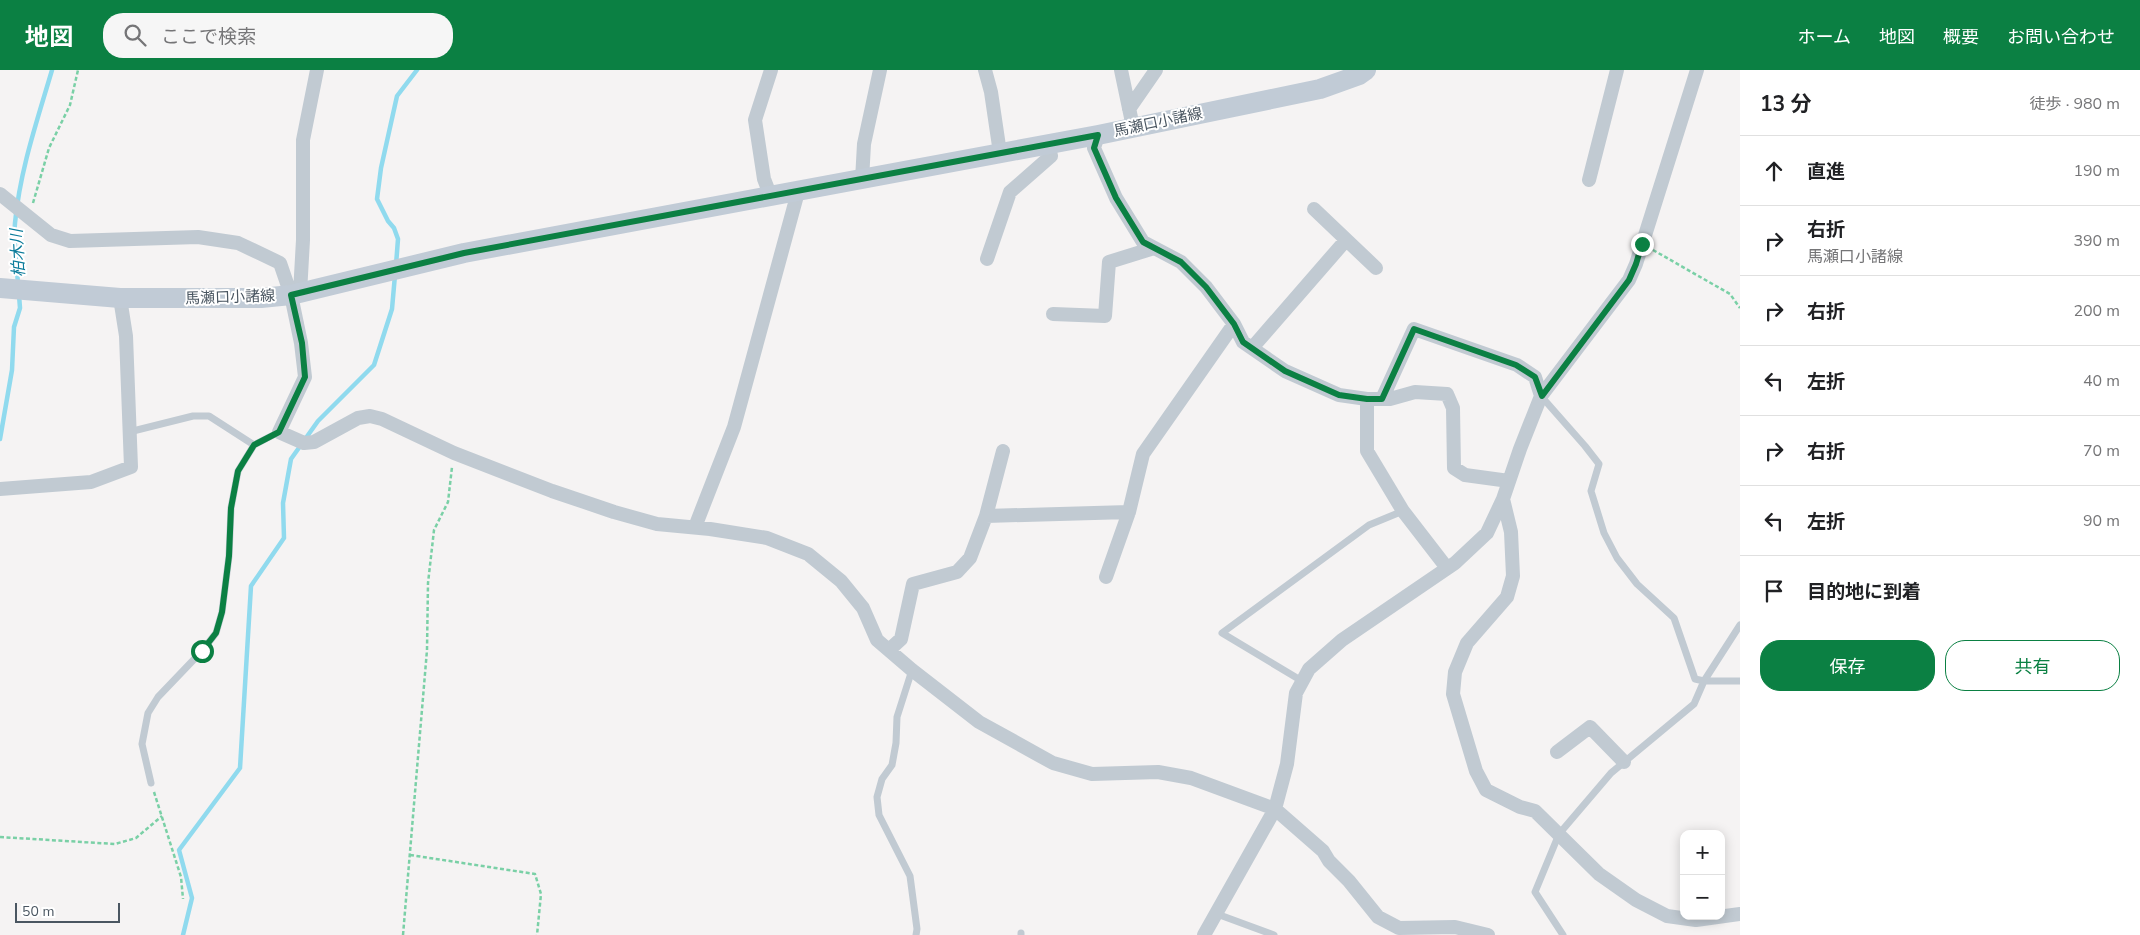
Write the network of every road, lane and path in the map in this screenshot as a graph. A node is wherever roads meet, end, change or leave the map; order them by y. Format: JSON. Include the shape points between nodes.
{"nodes":[{"id":1,"x":78,"y":70,"type":"edge"},
{"id":2,"x":317,"y":70,"type":"edge"},
{"id":3,"x":771,"y":70,"type":"edge"},
{"id":4,"x":880,"y":70,"type":"edge"},
{"id":5,"x":985,"y":70,"type":"edge"},
{"id":6,"x":1122,"y":70,"type":"edge"},
{"id":7,"x":1156,"y":70,"type":"edge"},
{"id":8,"x":1366,"y":70,"type":"edge"},
{"id":9,"x":1617,"y":70,"type":"edge"},
{"id":10,"x":1697,"y":70,"type":"edge"},
{"id":11,"x":1131,"y":118,"type":"junction"},
{"id":12,"x":1098,"y":135,"type":"junction"},
{"id":13,"x":1048,"y":144,"type":"junction"},
{"id":14,"x":1000,"y":153,"type":"junction"},
{"id":15,"x":862,"y":180,"type":"junction"},
{"id":16,"x":1589,"y":180,"type":"dead end"},
{"id":17,"x":798,"y":192,"type":"junction"},
{"id":18,"x":0,"y":194,"type":"edge"},
{"id":19,"x":771,"y":197,"type":"junction"},
{"id":20,"x":1314,"y":209,"type":"dead end"},
{"id":21,"x":29,"y":219,"type":"junction"},
{"id":22,"x":1346,"y":240,"type":"junction"},
{"id":23,"x":1642,"y":244,"type":"junction"},
{"id":24,"x":1154,"y":248,"type":"junction"},
{"id":25,"x":987,"y":259,"type":"dead end"},
{"id":26,"x":1376,"y":268,"type":"dead end"},
{"id":27,"x":0,"y":288,"type":"edge"},
{"id":28,"x":296,"y":294,"type":"junction"},
{"id":29,"x":120,"y":298,"type":"junction"},
{"id":30,"x":1740,"y":308,"type":"edge"},
{"id":31,"x":1053,"y":314,"type":"dead end"},
{"id":32,"x":1234,"y":324,"type":"junction"},
{"id":33,"x":1252,"y":348,"type":"junction"},
{"id":34,"x":1542,"y":396,"type":"junction"},
{"id":35,"x":1367,"y":399,"type":"junction"},
{"id":36,"x":1382,"y":399,"type":"junction"},
{"id":37,"x":129,"y":432,"type":"junction"},
{"id":38,"x":279,"y":432,"type":"junction"},
{"id":39,"x":254,"y":445,"type":"junction"},
{"id":40,"x":1002,"y":452,"type":"dead end"},
{"id":41,"x":454,"y":453,"type":"junction"},
{"id":42,"x":1509,"y":481,"type":"junction"},
{"id":43,"x":0,"y":489,"type":"edge"},
{"id":44,"x":1503,"y":499,"type":"junction"},
{"id":45,"x":1404,"y":511,"type":"junction"},
{"id":46,"x":1129,"y":512,"type":"junction"},
{"id":47,"x":986,"y":516,"type":"junction"},
{"id":48,"x":695,"y":528,"type":"junction"},
{"id":49,"x":1448,"y":568,"type":"junction"},
{"id":50,"x":1106,"y":576,"type":"dead end"},
{"id":51,"x":1740,"y":625,"type":"edge"},
{"id":52,"x":889,"y":650,"type":"junction"},
{"id":53,"x":912,"y":670,"type":"junction"},
{"id":54,"x":1302,"y":681,"type":"junction"},
{"id":55,"x":1704,"y":681,"type":"junction"},
{"id":56,"x":1740,"y":682,"type":"edge"},
{"id":57,"x":1557,"y":752,"type":"dead end"},
{"id":58,"x":1624,"y":762,"type":"junction"},
{"id":59,"x":151,"y":783,"type":"joint"},
{"id":60,"x":1275,"y":809,"type":"junction"},
{"id":61,"x":162,"y":816,"type":"junction"},
{"id":62,"x":1558,"y":834,"type":"junction"},
{"id":63,"x":0,"y":836,"type":"edge"},
{"id":64,"x":410,"y":855,"type":"junction"},
{"id":65,"x":183,"y":899,"type":"dead end"},
{"id":66,"x":1217,"y":914,"type":"junction"},
{"id":67,"x":1740,"y":914,"type":"edge"},
{"id":68,"x":403,"y":935,"type":"edge"},
{"id":69,"x":537,"y":935,"type":"edge"},
{"id":70,"x":916,"y":935,"type":"edge"},
{"id":71,"x":1204,"y":935,"type":"edge"},
{"id":72,"x":1274,"y":935,"type":"edge"},
{"id":73,"x":1488,"y":935,"type":"edge"},
{"id":74,"x":1563,"y":935,"type":"edge"}],
"edges":[{"from":1,"to":21,"type":"path","via":[[70,104],[49,148]]},
{"from":2,"to":28,"type":"street","via":[[303,140],[303,240]]},
{"from":3,"to":19,"type":"street","via":[[756,120],[764,179]]},
{"from":4,"to":15,"type":"street","via":[[864,144]]},
{"from":5,"to":14,"type":"street"},
{"from":6,"to":11,"type":"street"},
{"from":7,"to":11,"type":"street"},
{"from":8,"to":11,"type":"main road","name":"馬瀬口小諸線","via":[[1320,89]]},
{"from":9,"to":16,"type":"street"},
{"from":10,"to":23,"type":"street"},
{"from":11,"to":12,"type":"main road","name":"馬瀬口小諸線"},
{"from":12,"to":13,"type":"main road","name":"馬瀬口小諸線"},
{"from":12,"to":24,"type":"street","via":[[1094,148],[1116,198],[1143,242]]},
{"from":13,"to":14,"type":"main road","name":"馬瀬口小諸線"},
{"from":13,"to":25,"type":"street","via":[[1051,156],[1010,192]]},
{"from":14,"to":15,"type":"main road","name":"馬瀬口小諸線"},
{"from":15,"to":17,"type":"main road","name":"馬瀬口小諸線"},
{"from":17,"to":19,"type":"main road","name":"馬瀬口小諸線"},
{"from":17,"to":48,"type":"street","via":[[734,427]]},
{"from":18,"to":21,"type":"street"},
{"from":19,"to":28,"type":"main road","name":"馬瀬口小諸線","via":[[464,253]]},
{"from":20,"to":22,"type":"street"},
{"from":21,"to":28,"type":"street","via":[[50,235],[70,241],[198,237],[238,242],[280,263]]},
{"from":22,"to":26,"type":"street"},
{"from":22,"to":33,"type":"street"},
{"from":23,"to":30,"type":"path","via":[[1730,294]]},
{"from":23,"to":34,"type":"street","via":[[1629,280]]},
{"from":24,"to":31,"type":"street","via":[[1109,262],[1105,316]]},
{"from":24,"to":32,"type":"street","via":[[1181,262],[1206,287]]},
{"from":27,"to":29,"type":"main road","name":"馬瀬口小諸線"},
{"from":28,"to":29,"type":"main road","name":"馬瀬口小諸線","via":[[261,298]]},
{"from":28,"to":38,"type":"street","via":[[305,377]]},
{"from":29,"to":37,"type":"street","via":[[126,336]]},
{"from":32,"to":33,"type":"street","via":[[1243,342]]},
{"from":32,"to":46,"type":"street","via":[[1143,454]]},
{"from":33,"to":35,"type":"street","via":[[1285,371],[1339,395]]},
{"from":34,"to":36,"type":"street","via":[[1535,377],[1516,365],[1414,329]]},
{"from":34,"to":42,"type":"street"},
{"from":34,"to":55,"type":"lane","via":[[1599,464],[1591,492],[1604,533],[1617,558],[1637,584],[1674,618],[1695,679]]},
{"from":35,"to":36,"type":"street"},
{"from":35,"to":45,"type":"street","via":[[1367,451]]},
{"from":36,"to":42,"type":"street","via":[[1414,392],[1447,394],[1453,408],[1454,468],[1465,476]]},
{"from":37,"to":39,"type":"lane","via":[[193,416],[209,416]]},
{"from":37,"to":43,"type":"street","via":[[131,468],[91,482]]},
{"from":38,"to":39,"type":"lane"},
{"from":38,"to":41,"type":"street","via":[[304,442],[314,442],[358,418],[370,416]]},
{"from":39,"to":59,"type":"lane","via":[[238,471],[231,508],[222,612],[216,633],[158,697],[148,713],[142,744]]},
{"from":40,"to":47,"type":"street"},
{"from":41,"to":48,"type":"street","via":[[614,512],[657,524]]},
{"from":41,"to":64,"type":"path","via":[[448,502],[434,530],[428,583],[427,650]]},
{"from":42,"to":44,"type":"street"},
{"from":44,"to":49,"type":"street","via":[[1487,533]]},
{"from":44,"to":62,"type":"street","via":[[1511,532],[1513,576],[1507,598],[1467,643],[1455,672],[1453,694],[1476,771],[1486,790],[1535,812]]},
{"from":45,"to":49,"type":"street"},
{"from":45,"to":54,"type":"lane","via":[[1369,525],[1222,633]]},
{"from":46,"to":47,"type":"street"},
{"from":46,"to":50,"type":"street"},
{"from":47,"to":52,"type":"street","via":[[970,558],[957,572],[913,584],[901,639]]},
{"from":48,"to":52,"type":"street","via":[[767,538],[808,554],[841,581],[863,608],[877,640]]},
{"from":49,"to":54,"type":"street","via":[[1342,640],[1309,669]]},
{"from":51,"to":55,"type":"lane"},
{"from":52,"to":53,"type":"street"},
{"from":53,"to":60,"type":"street","via":[[979,722],[1053,763],[1092,774],[1158,772],[1191,778]]},
{"from":53,"to":70,"type":"lane","via":[[897,716],[892,765],[882,779],[877,797],[879,815],[910,876]]},
{"from":54,"to":60,"type":"street","via":[[1296,693],[1287,764]]},
{"from":55,"to":56,"type":"lane"},
{"from":55,"to":58,"type":"lane","via":[[1694,704]]},
{"from":57,"to":58,"type":"street","via":[[1590,727]]},
{"from":58,"to":62,"type":"lane"},
{"from":59,"to":61,"type":"path"},
{"from":60,"to":66,"type":"street"},
{"from":60,"to":73,"type":"street","via":[[1323,851],[1378,917],[1399,928],[1454,926]]},
{"from":61,"to":63,"type":"path","via":[[136,838],[116,844]]},
{"from":61,"to":65,"type":"path","via":[[181,877]]},
{"from":62,"to":67,"type":"street","via":[[1598,874],[1667,916],[1696,920]]},
{"from":62,"to":74,"type":"lane","via":[[1536,892]]},
{"from":64,"to":68,"type":"path"},
{"from":64,"to":69,"type":"path","via":[[535,874],[541,894]]},
{"from":66,"to":71,"type":"street"},
{"from":66,"to":72,"type":"lane"}]}
